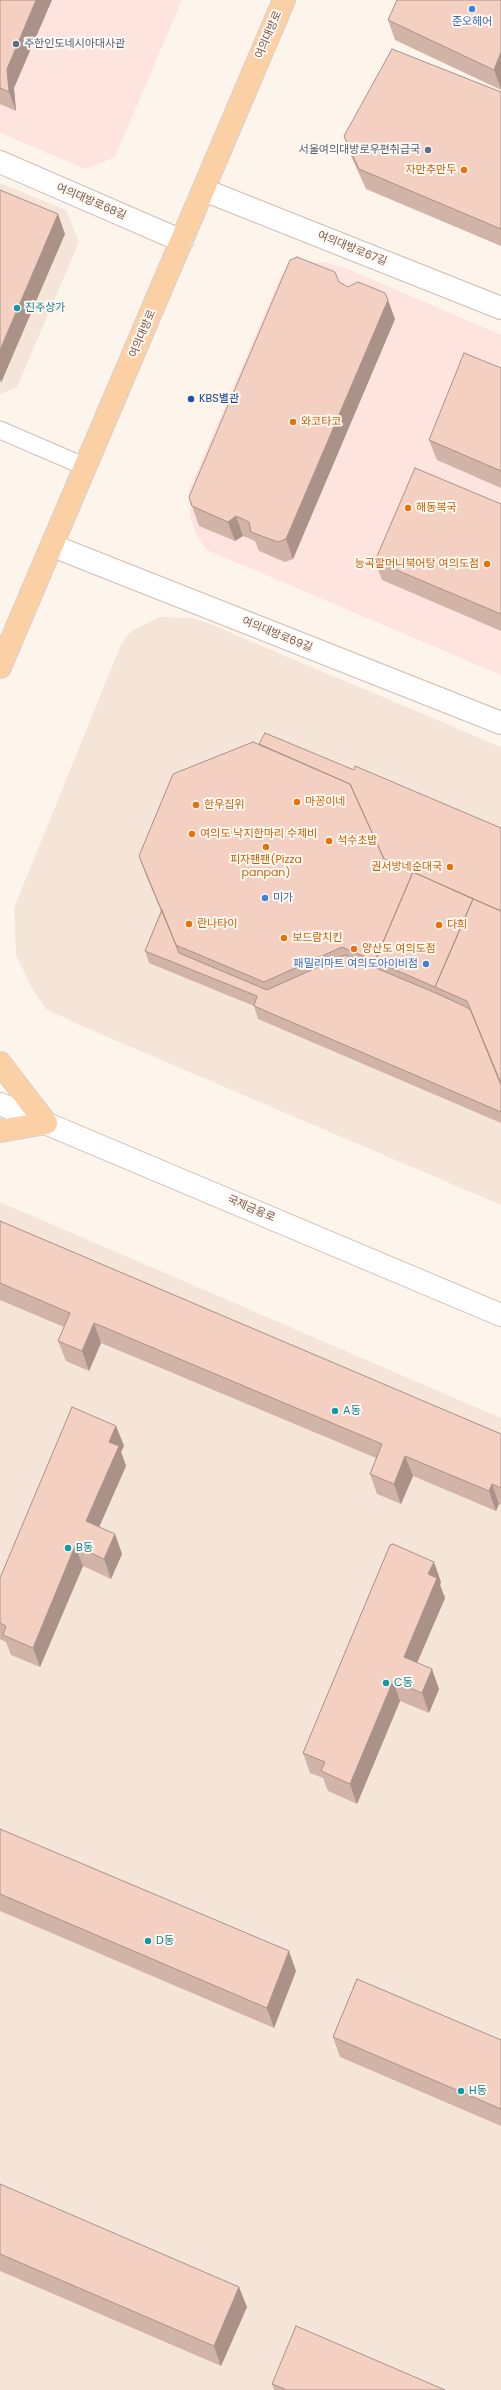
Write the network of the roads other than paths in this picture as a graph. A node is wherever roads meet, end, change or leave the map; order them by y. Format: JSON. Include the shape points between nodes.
{"nodes":[{"id":1,"x":284,"y":0,"type":"edge"},
{"id":2,"x":0,"y":162,"type":"edge"},
{"id":3,"x":204,"y":190,"type":"junction"},
{"id":4,"x":182,"y":241,"type":"junction"},
{"id":5,"x":501,"y":308,"type":"edge"},
{"id":6,"x":0,"y":430,"type":"edge"},
{"id":7,"x":86,"y":467,"type":"junction"},
{"id":8,"x":53,"y":546,"type":"junction"},
{"id":9,"x":0,"y":666,"type":"edge"},
{"id":10,"x":501,"y":723,"type":"edge"},
{"id":11,"x":0,"y":1063,"type":"edge"},
{"id":12,"x":0,"y":1104,"type":"edge"},
{"id":13,"x":46,"y":1123,"type":"junction"},
{"id":14,"x":0,"y":1131,"type":"edge"},
{"id":15,"x":501,"y":1315,"type":"edge"}],
"edges":[{"from":1,"to":3,"type":"main road","name":"여의대방로"},
{"from":2,"to":4,"type":"street","name":"여의대방로68길"},
{"from":3,"to":4,"type":"main road","name":"여의대방로"},
{"from":3,"to":5,"type":"street","name":"여의대방로67길"},
{"from":4,"to":7,"type":"main road","name":"여의대방로"},
{"from":6,"to":7,"type":"lane"},
{"from":7,"to":8,"type":"main road","name":"여의대방로"},
{"from":8,"to":9,"type":"main road","name":"여의대방로"},
{"from":8,"to":10,"type":"street","name":"여의대방로69길"},
{"from":11,"to":13,"type":"main road"},
{"from":12,"to":13,"type":"street","name":"국제금융로"},
{"from":13,"to":14,"type":"main road"},
{"from":13,"to":15,"type":"street","name":"국제금융로"}]}
